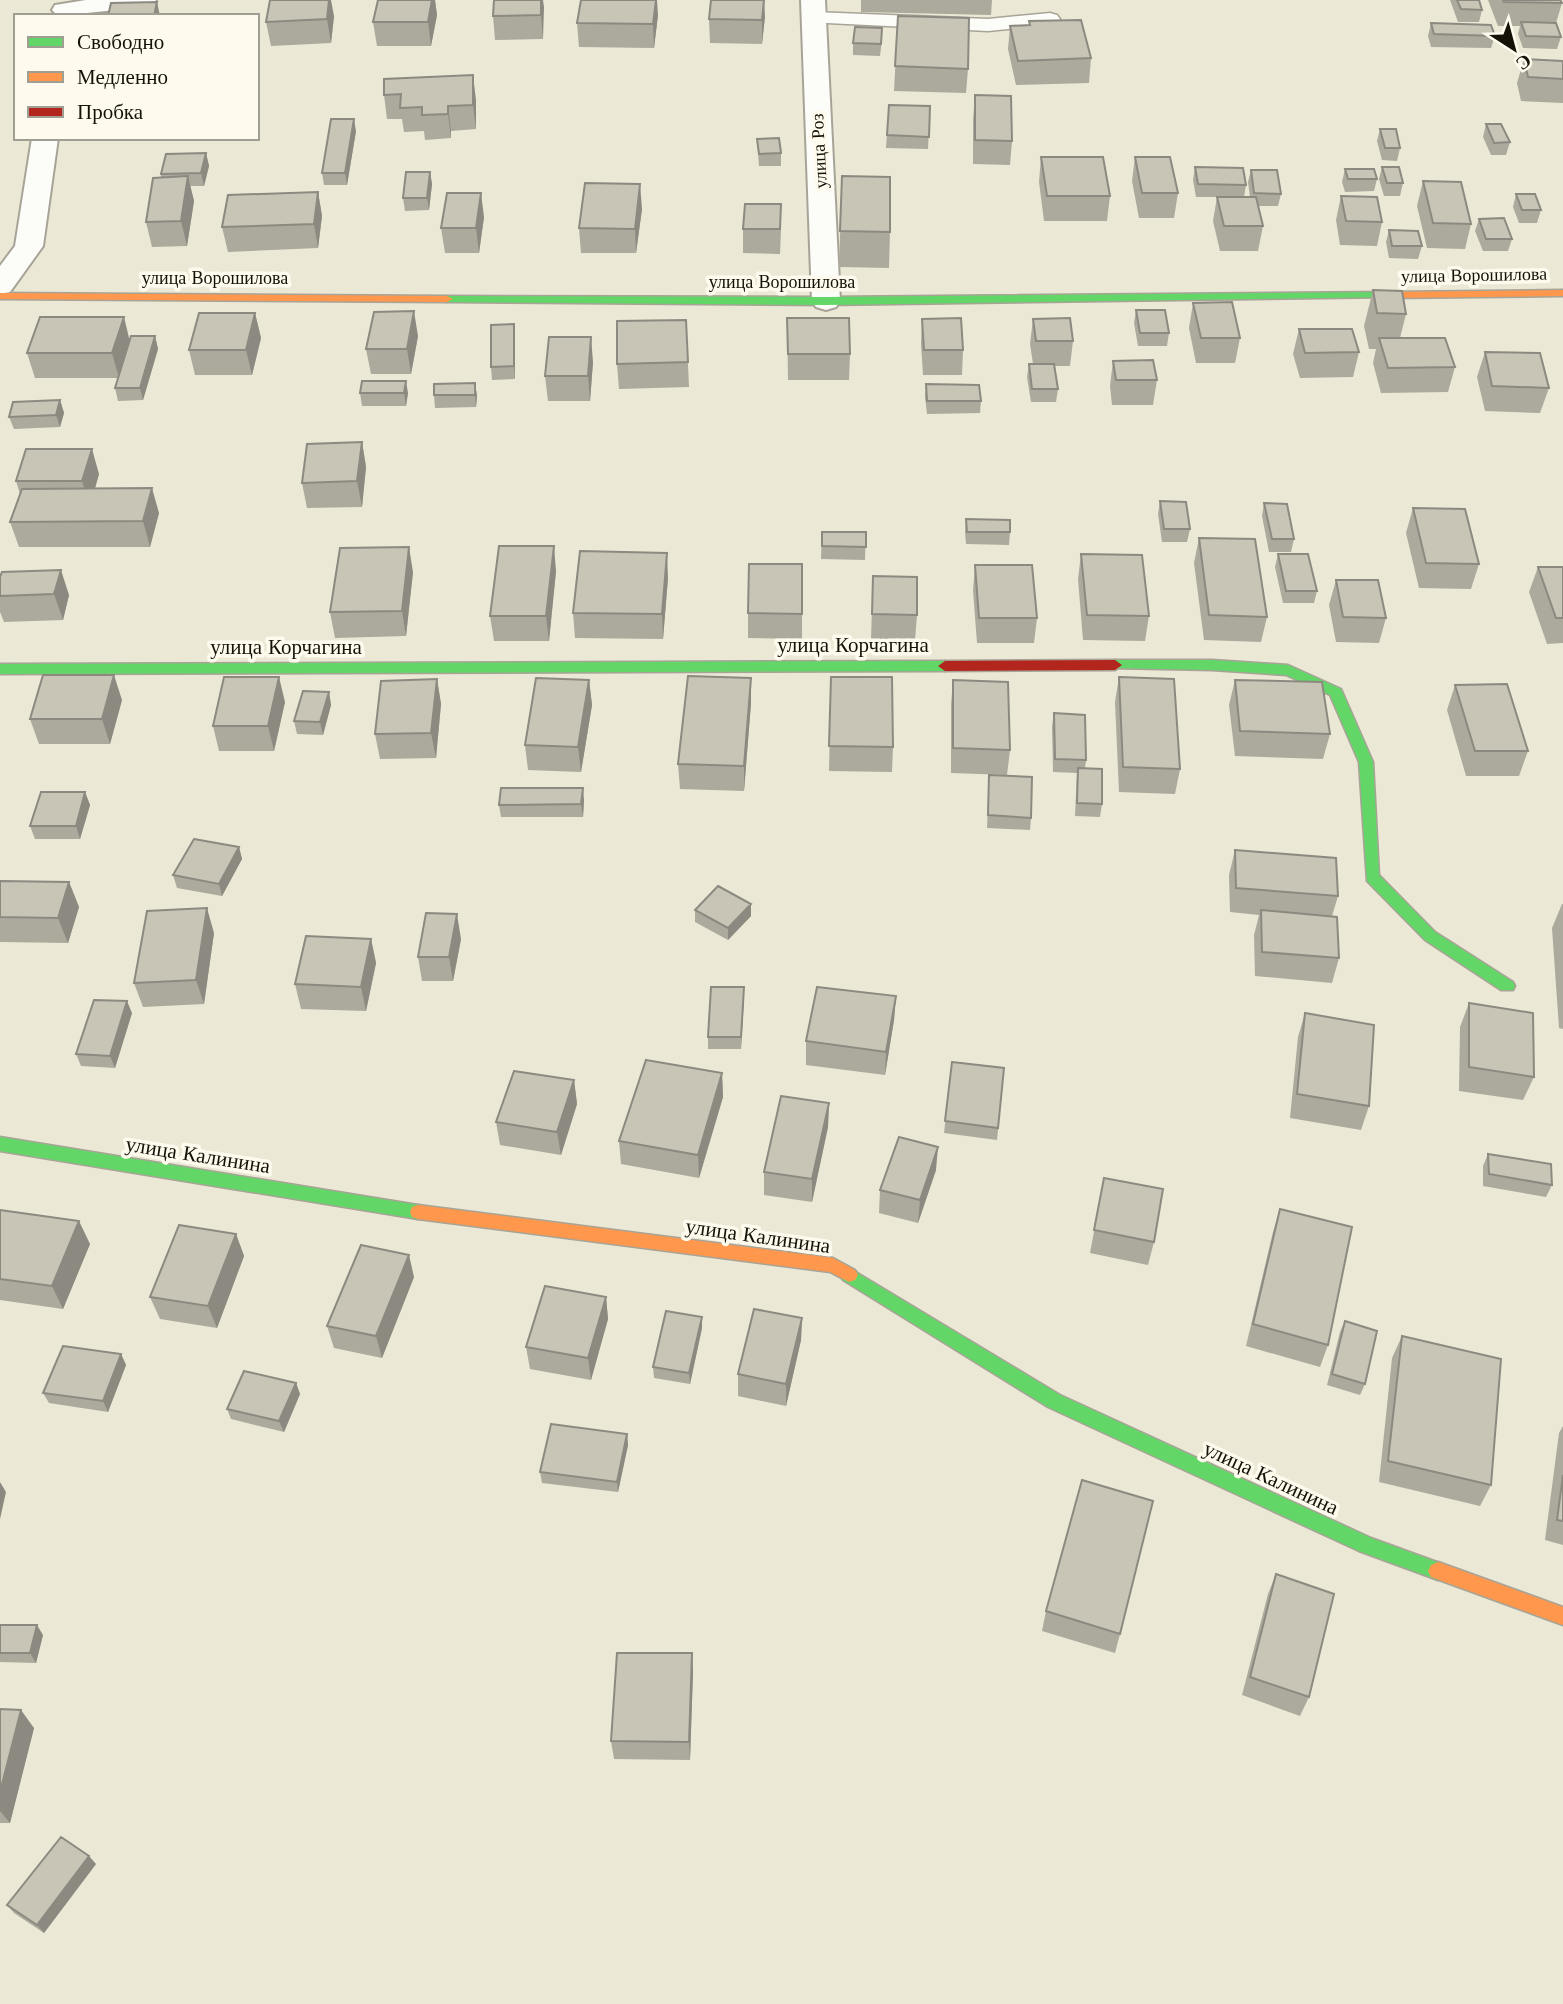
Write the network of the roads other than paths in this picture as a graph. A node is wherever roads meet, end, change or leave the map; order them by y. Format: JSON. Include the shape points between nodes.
{"nodes":[{"id":1,"x":41,"y":0,"type":"edge"},
{"id":2,"x":144,"y":0,"type":"edge"},
{"id":3,"x":813,"y":9,"type":"edge"},
{"id":4,"x":64,"y":13,"type":"edge"},
{"id":5,"x":1050,"y":19,"type":"edge"},
{"id":6,"x":45,"y":140,"type":"edge"},
{"id":7,"x":0,"y":286,"type":"edge"},
{"id":8,"x":1563,"y":293,"type":"edge"},
{"id":9,"x":0,"y":296,"type":"edge"},
{"id":10,"x":826,"y":301,"type":"junction"},
{"id":11,"x":0,"y":669,"type":"edge"},
{"id":12,"x":1507,"y":986,"type":"dead end"},
{"id":13,"x":0,"y":1144,"type":"edge"},
{"id":14,"x":1563,"y":1616,"type":"edge"}],
"edges":[{"from":1,"to":4,"type":"street"},
{"from":2,"to":4,"type":"street"},
{"from":3,"to":5,"type":"lane","via":[[988,25]]},
{"from":3,"to":10,"type":"street","name":"улица Роз"},
{"from":6,"to":7,"type":"street","via":[[29,246]]},
{"from":8,"to":10,"type":"street","name":"улица Ворошилова"},
{"from":9,"to":10,"type":"street","name":"улица Ворошилова"},
{"from":11,"to":12,"type":"street","name":"улица Корчагина","via":[[1212,665],[1288,670],[1336,692],[1366,762],[1372,877],[1430,936]]},
{"from":13,"to":14,"type":"street","name":"улица Калинина","via":[[466,1220],[833,1265],[1054,1401],[1366,1545]]}]}
